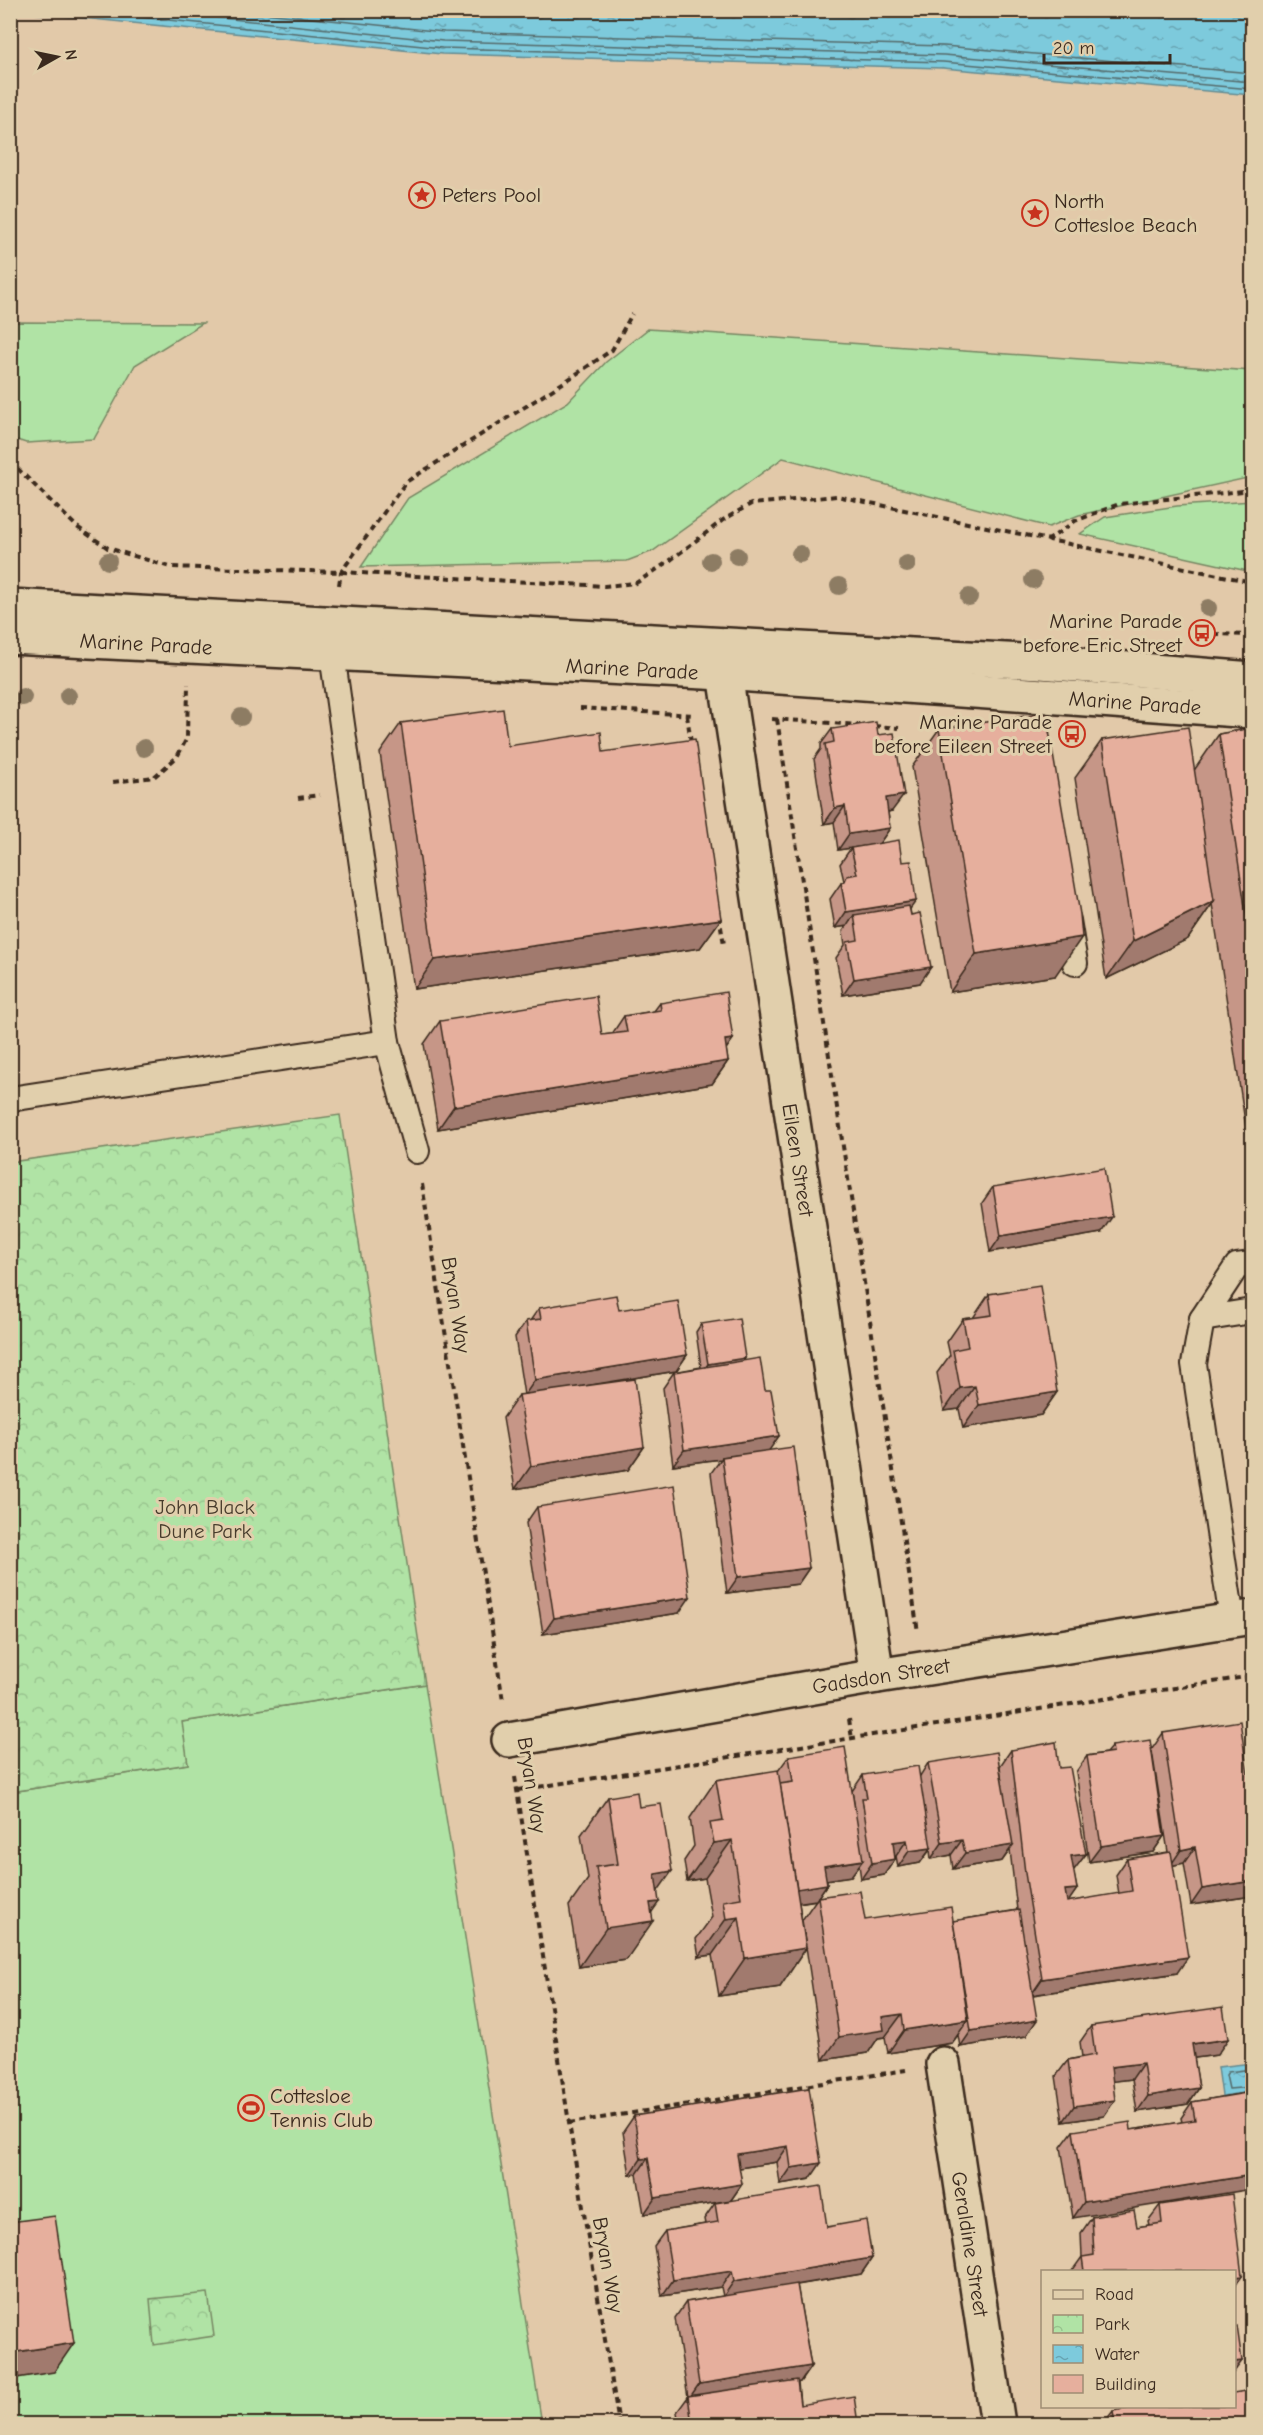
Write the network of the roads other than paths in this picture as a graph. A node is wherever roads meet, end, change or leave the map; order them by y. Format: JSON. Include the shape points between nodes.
{"nodes":[{"id":1,"x":10,"y":606,"type":"edge"},
{"id":2,"x":10,"y":637,"type":"edge"},
{"id":3,"x":333,"y":638,"type":"junction"},
{"id":4,"x":722,"y":659,"type":"junction"},
{"id":5,"x":1252,"y":679,"type":"edge"},
{"id":6,"x":1252,"y":711,"type":"edge"},
{"id":7,"x":1064,"y":895,"type":"edge"},
{"id":8,"x":1075,"y":963,"type":"edge"},
{"id":9,"x":387,"y":1042,"type":"junction"},
{"id":10,"x":10,"y":1099,"type":"edge"},
{"id":11,"x":417,"y":1150,"type":"road end"},
{"id":12,"x":1252,"y":1264,"type":"edge"},
{"id":13,"x":1252,"y":1311,"type":"edge"},
{"id":14,"x":1202,"y":1319,"type":"junction"},
{"id":15,"x":1244,"y":1618,"type":"edge"},
{"id":16,"x":877,"y":1676,"type":"junction"},
{"id":17,"x":510,"y":1740,"type":"road end"},
{"id":18,"x":943,"y":2064,"type":"road end"},
{"id":19,"x":998,"y":2424,"type":"edge"}],
"edges":[{"from":1,"to":3,"type":"street","name":"Marine Parade"},
{"from":2,"to":3,"type":"street","name":"Marine Parade"},
{"from":3,"to":4,"type":"street","name":"Marine Parade"},
{"from":3,"to":9,"type":"lane"},
{"from":4,"to":5,"type":"street","name":"Marine Parade","via":[[1041,662]]},
{"from":4,"to":6,"type":"street","name":"Marine Parade","via":[[1034,706]]},
{"from":4,"to":16,"type":"street","name":"Eileen Street"},
{"from":7,"to":8,"type":"lane"},
{"from":9,"to":10,"type":"lane"},
{"from":9,"to":11,"type":"lane"},
{"from":12,"to":14,"type":"lane","via":[[1237,1266]]},
{"from":13,"to":14,"type":"lane"},
{"from":14,"to":15,"type":"lane","via":[[1194,1364],[1232,1620]]},
{"from":15,"to":16,"type":"street","name":"Gadsdon Street"},
{"from":16,"to":17,"type":"street","name":"Gadsdon Street"},
{"from":18,"to":19,"type":"street","name":"Geraldine Street"}]}
